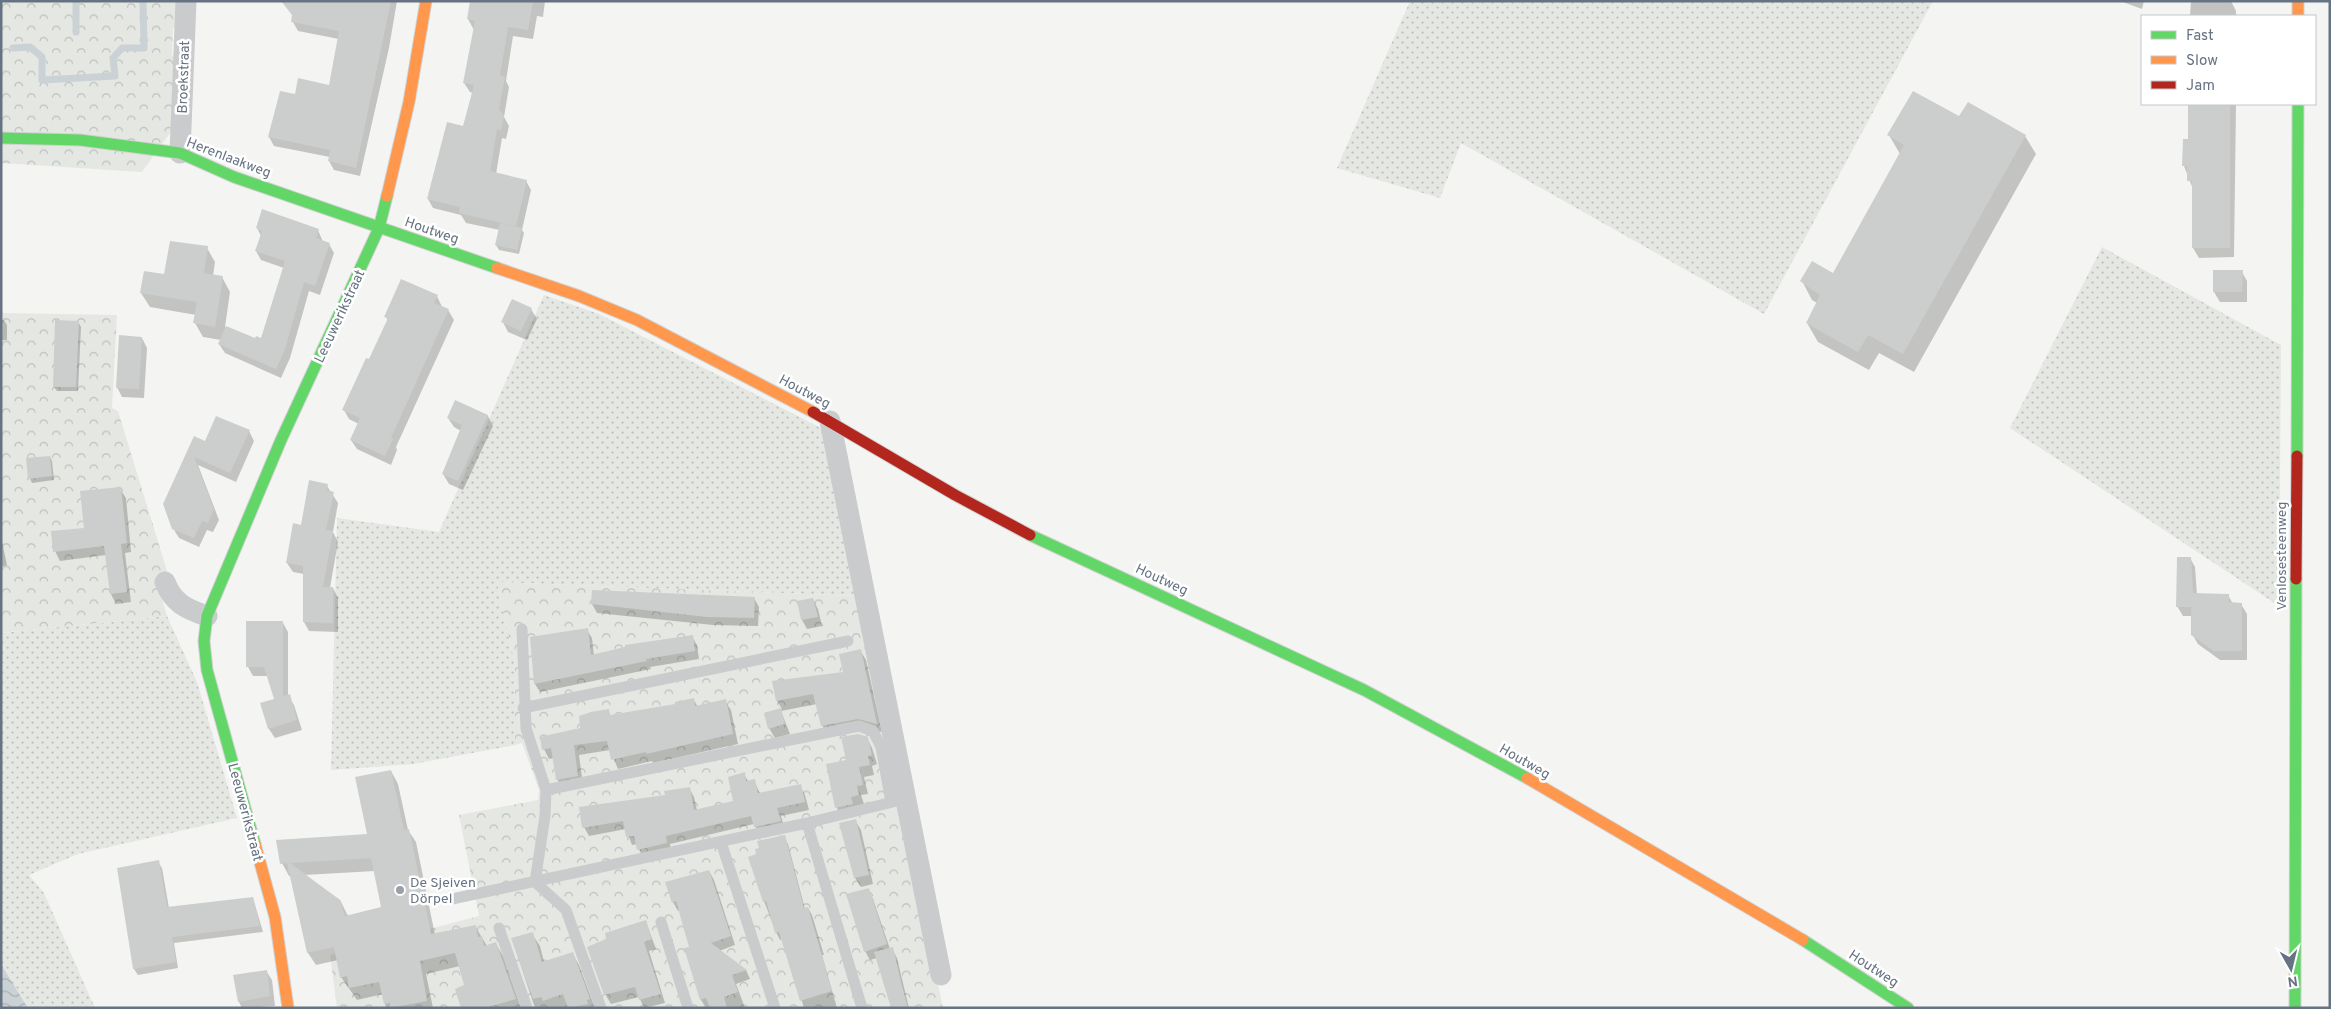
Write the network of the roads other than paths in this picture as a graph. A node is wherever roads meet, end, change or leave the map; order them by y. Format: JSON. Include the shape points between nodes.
{"nodes":[{"id":1,"x":186,"y":1,"type":"edge"},
{"id":2,"x":426,"y":1,"type":"edge"},
{"id":3,"x":2298,"y":1,"type":"edge"},
{"id":4,"x":2298,"y":15,"type":"edge"},
{"id":5,"x":2298,"y":105,"type":"edge"},
{"id":6,"x":1,"y":138,"type":"edge"},
{"id":7,"x":180,"y":153,"type":"junction"},
{"id":8,"x":379,"y":228,"type":"junction"},
{"id":9,"x":830,"y":421,"type":"junction"},
{"id":10,"x":165,"y":582,"type":"dead end"},
{"id":11,"x":207,"y":616,"type":"junction"},
{"id":12,"x":522,"y":629,"type":"dead end"},
{"id":13,"x":848,"y":641,"type":"dead end"},
{"id":14,"x":524,"y":708,"type":"junction"},
{"id":15,"x":546,"y":790,"type":"junction"},
{"id":16,"x":898,"y":801,"type":"junction"},
{"id":17,"x":807,"y":823,"type":"junction"},
{"id":18,"x":721,"y":842,"type":"junction"},
{"id":19,"x":535,"y":882,"type":"junction"},
{"id":20,"x":452,"y":899,"type":"dead end"},
{"id":21,"x":661,"y":922,"type":"dead end"},
{"id":22,"x":499,"y":928,"type":"dead end"},
{"id":23,"x":941,"y":975,"type":"dead end"},
{"id":24,"x":288,"y":1008,"type":"edge"},
{"id":25,"x":527,"y":1008,"type":"edge"},
{"id":26,"x":601,"y":1008,"type":"edge"},
{"id":27,"x":688,"y":1008,"type":"edge"},
{"id":28,"x":775,"y":1008,"type":"edge"},
{"id":29,"x":862,"y":1008,"type":"edge"},
{"id":30,"x":1908,"y":1008,"type":"edge"},
{"id":31,"x":2295,"y":1008,"type":"edge"}],
"edges":[{"from":1,"to":7,"type":"street","name":"Broekstraat"},
{"from":2,"to":8,"type":"street","name":"Leeuwerikstraat","via":[[409,102]]},
{"from":3,"to":4,"type":"street"},
{"from":5,"to":31,"type":"street","name":"Venlosesteenweg"},
{"from":6,"to":7,"type":"street","name":"Herenlaakweg","via":[[80,140]]},
{"from":7,"to":8,"type":"street","name":"Herenlaakweg","via":[[234,177]]},
{"from":8,"to":9,"type":"street","name":"Houtweg","via":[[607,307],[664,333]]},
{"from":8,"to":11,"type":"street","name":"Leeuwerikstraat","via":[[282,440]]},
{"from":9,"to":16,"type":"street"},
{"from":9,"to":30,"type":"street","name":"Houtweg","via":[[1022,531],[1364,690],[1434,726],[1641,845],[1841,964]]},
{"from":10,"to":11,"type":"street","via":[[174,600],[186,609]]},
{"from":11,"to":24,"type":"street","name":"Leeuwerikstraat","via":[[204,641],[207,670],[275,917]]},
{"from":12,"to":14,"type":"lane"},
{"from":13,"to":14,"type":"lane"},
{"from":14,"to":15,"type":"lane","via":[[531,748]]},
{"from":15,"to":16,"type":"lane","via":[[859,726],[873,731]]},
{"from":15,"to":19,"type":"lane","via":[[546,816]]},
{"from":16,"to":17,"type":"lane"},
{"from":16,"to":23,"type":"street"},
{"from":17,"to":18,"type":"lane"},
{"from":17,"to":29,"type":"lane"},
{"from":18,"to":19,"type":"lane"},
{"from":18,"to":28,"type":"lane"},
{"from":19,"to":20,"type":"lane"},
{"from":19,"to":26,"type":"lane","via":[[566,910]]},
{"from":21,"to":27,"type":"lane"},
{"from":22,"to":25,"type":"lane"}]}
